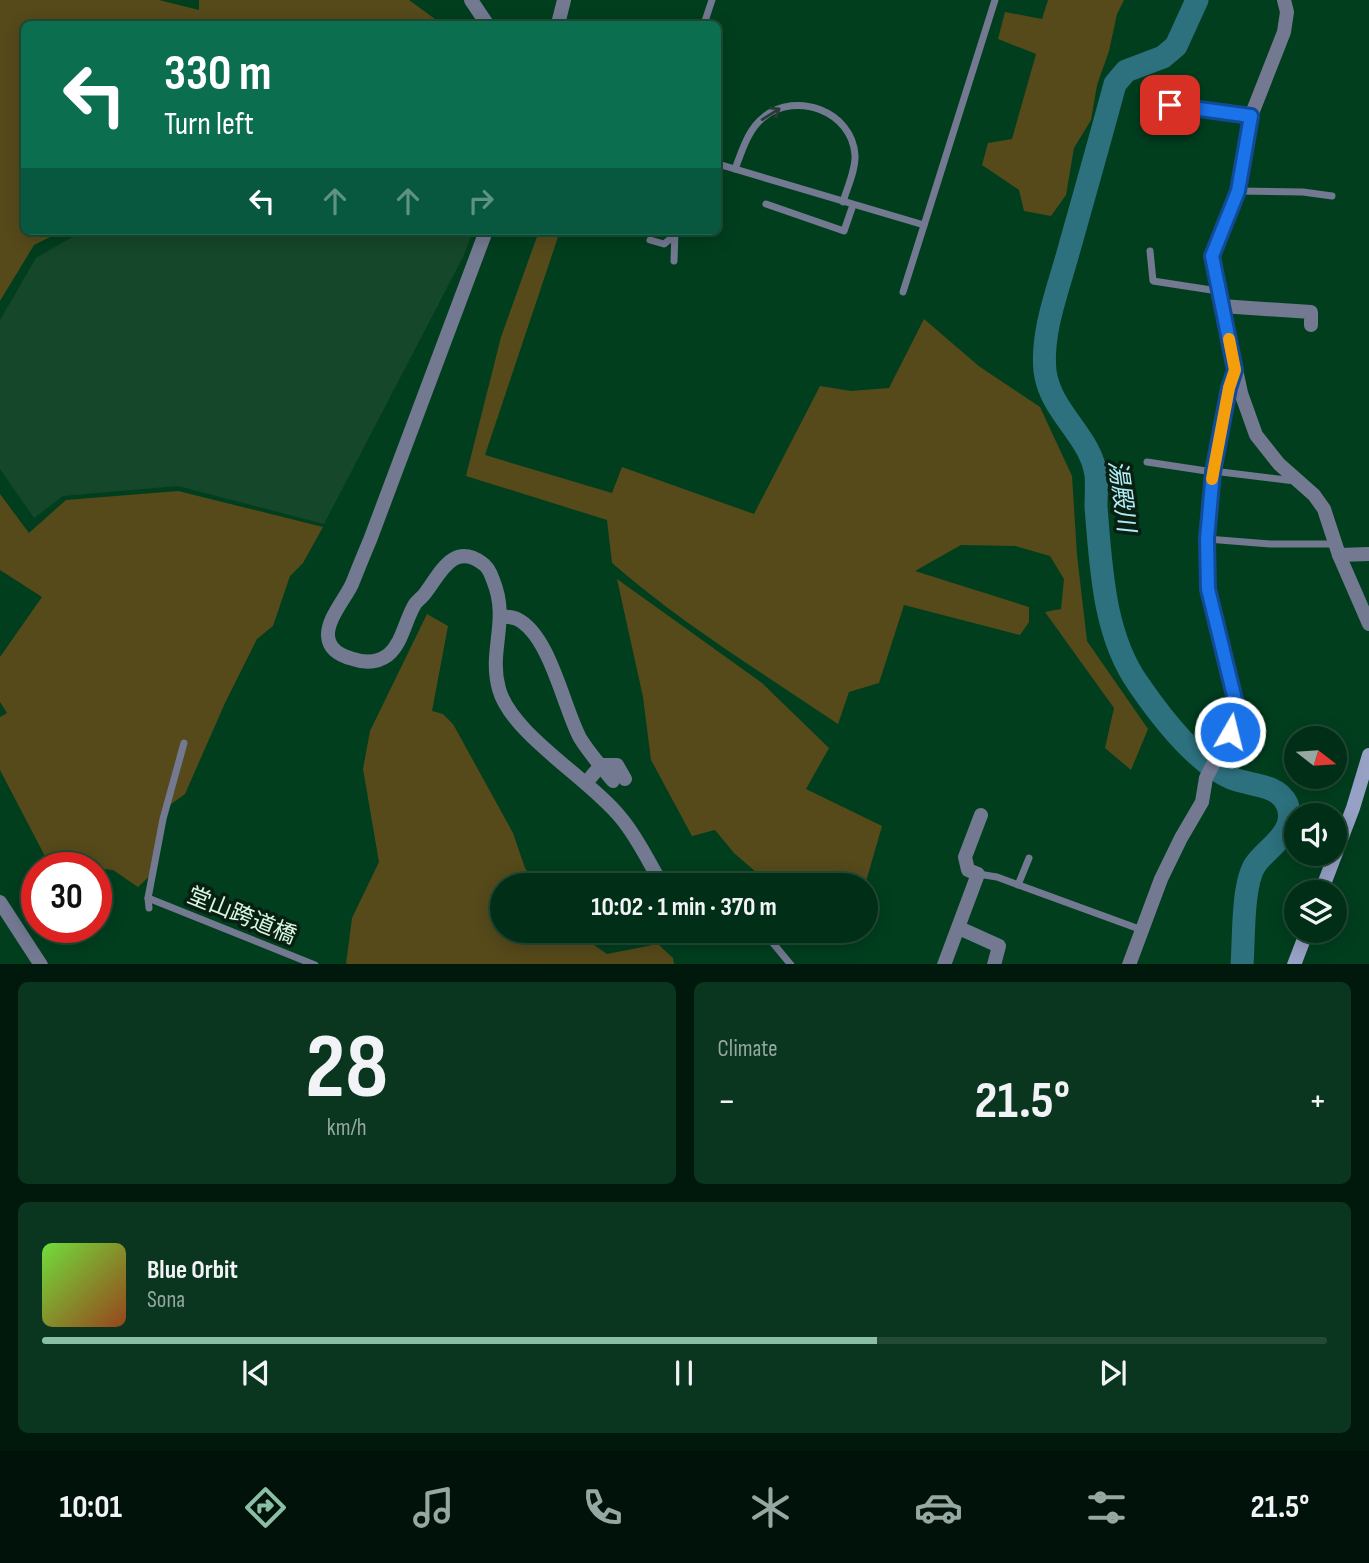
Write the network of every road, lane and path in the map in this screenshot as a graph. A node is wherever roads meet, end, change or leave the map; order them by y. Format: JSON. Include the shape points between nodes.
{"nodes":[{"id":1,"x":471,"y":0,"type":"edge"},
{"id":2,"x":564,"y":0,"type":"edge"},
{"id":3,"x":712,"y":0,"type":"edge"},
{"id":4,"x":995,"y":0,"type":"edge"},
{"id":5,"x":1284,"y":0,"type":"edge"},
{"id":6,"x":485,"y":21,"type":"edge"},
{"id":7,"x":559,"y":21,"type":"edge"},
{"id":8,"x":705,"y":21,"type":"edge"},
{"id":9,"x":1170,"y":105,"type":"dead end"},
{"id":10,"x":1251,"y":116,"type":"junction"},
{"id":11,"x":721,"y":165,"type":"edge"},
{"id":12,"x":735,"y":169,"type":"junction"},
{"id":13,"x":1238,"y":191,"type":"junction"},
{"id":14,"x":1332,"y":196,"type":"dead end"},
{"id":15,"x":843,"y":202,"type":"junction"},
{"id":16,"x":766,"y":204,"type":"dead end"},
{"id":17,"x":853,"y":205,"type":"junction"},
{"id":18,"x":924,"y":225,"type":"junction"},
{"id":19,"x":484,"y":235,"type":"edge"},
{"id":20,"x":674,"y":235,"type":"edge"},
{"id":21,"x":675,"y":235,"type":"edge"},
{"id":22,"x":650,"y":240,"type":"dead end"},
{"id":23,"x":1150,"y":251,"type":"dead end"},
{"id":24,"x":674,"y":261,"type":"dead end"},
{"id":25,"x":1218,"y":291,"type":"junction"},
{"id":26,"x":903,"y":292,"type":"dead end"},
{"id":27,"x":1221,"y":306,"type":"junction"},
{"id":28,"x":1311,"y":324,"type":"dead end"},
{"id":29,"x":1235,"y":370,"type":"junction"},
{"id":30,"x":1147,"y":463,"type":"dead end"},
{"id":31,"x":1213,"y":472,"type":"junction"},
{"id":32,"x":1296,"y":481,"type":"junction"},
{"id":33,"x":1207,"y":539,"type":"junction"},
{"id":34,"x":1338,"y":549,"type":"junction"},
{"id":35,"x":1369,"y":554,"type":"edge"},
{"id":36,"x":501,"y":616,"type":"junction"},
{"id":37,"x":1369,"y":624,"type":"edge"},
{"id":38,"x":184,"y":743,"type":"dead end"},
{"id":39,"x":1369,"y":755,"type":"edge"},
{"id":40,"x":601,"y":765,"type":"junction"},
{"id":41,"x":1366,"y":779,"type":"edge"},
{"id":42,"x":619,"y":780,"type":"dead end"},
{"id":43,"x":586,"y":783,"type":"junction"},
{"id":44,"x":981,"y":815,"type":"dead end"},
{"id":45,"x":1029,"y":858,"type":"dead end"},
{"id":46,"x":655,"y":873,"type":"edge"},
{"id":47,"x":978,"y":874,"type":"junction"},
{"id":48,"x":1326,"y":880,"type":"edge"},
{"id":49,"x":1018,"y":885,"type":"junction"},
{"id":50,"x":152,"y":900,"type":"junction"},
{"id":51,"x":0,"y":902,"type":"edge"},
{"id":52,"x":149,"y":908,"type":"dead end"},
{"id":53,"x":959,"y":928,"type":"junction"},
{"id":54,"x":1142,"y":930,"type":"junction"},
{"id":55,"x":773,"y":943,"type":"edge"},
{"id":56,"x":1302,"y":943,"type":"edge"},
{"id":57,"x":41,"y":964,"type":"edge"},
{"id":58,"x":314,"y":964,"type":"edge"},
{"id":59,"x":791,"y":964,"type":"edge"},
{"id":60,"x":944,"y":964,"type":"edge"},
{"id":61,"x":994,"y":964,"type":"edge"},
{"id":62,"x":1129,"y":964,"type":"edge"},
{"id":63,"x":1294,"y":964,"type":"edge"}],
"edges":[{"from":1,"to":6,"type":"street"},
{"from":2,"to":7,"type":"street"},
{"from":3,"to":8,"type":"lane"},
{"from":4,"to":18,"type":"lane"},
{"from":5,"to":10,"type":"street","via":[[1284,32]]},
{"from":9,"to":10,"type":"lane"},
{"from":10,"to":13,"type":"street"},
{"from":11,"to":12,"type":"lane"},
{"from":12,"to":15,"type":"lane"},
{"from":12,"to":15,"type":"lane","one_way":true,"via":[[751,131],[764,117],[797,105],[825,112],[840,119],[853,141],[855,158]]},
{"from":13,"to":14,"type":"lane"},
{"from":13,"to":25,"type":"street","via":[[1212,256]]},
{"from":15,"to":17,"type":"lane"},
{"from":16,"to":17,"type":"lane","via":[[844,231]]},
{"from":17,"to":18,"type":"lane"},
{"from":18,"to":26,"type":"lane"},
{"from":19,"to":36,"type":"street","via":[[370,540],[328,634],[330,645],[347,658],[382,659],[397,644],[415,605],[440,570],[458,557],[484,563],[499,596]]},
{"from":20,"to":22,"type":"lane","via":[[664,244]]},
{"from":21,"to":24,"type":"lane"},
{"from":23,"to":25,"type":"lane","via":[[1153,281]]},
{"from":25,"to":27,"type":"street"},
{"from":27,"to":28,"type":"street","via":[[1311,312]]},
{"from":27,"to":29,"type":"street"},
{"from":29,"to":31,"type":"street"},
{"from":29,"to":32,"type":"street","via":[[1256,435]]},
{"from":30,"to":31,"type":"lane"},
{"from":31,"to":32,"type":"lane"},
{"from":31,"to":33,"type":"street"},
{"from":32,"to":34,"type":"street","via":[[1324,509]]},
{"from":33,"to":34,"type":"lane"},
{"from":33,"to":54,"type":"street","via":[[1208,589],[1237,708],[1206,778],[1202,802],[1181,838]]},
{"from":34,"to":35,"type":"street"},
{"from":34,"to":37,"type":"street"},
{"from":36,"to":40,"type":"street","via":[[520,621],[537,639],[581,740]]},
{"from":36,"to":43,"type":"street","via":[[495,673],[506,707]]},
{"from":38,"to":50,"type":"lane","via":[[163,818]]},
{"from":39,"to":41,"type":"main road"},
{"from":40,"to":42,"type":"street"},
{"from":40,"to":43,"type":"street"},
{"from":41,"to":48,"type":"main road"},
{"from":43,"to":46,"type":"street","via":[[621,818]]},
{"from":44,"to":47,"type":"street","via":[[965,857],[968,870]]},
{"from":45,"to":49,"type":"lane"},
{"from":47,"to":49,"type":"lane"},
{"from":47,"to":53,"type":"street"},
{"from":49,"to":54,"type":"lane"},
{"from":50,"to":52,"type":"lane"},
{"from":50,"to":58,"type":"lane","name":"堂山跨道橋"},
{"from":51,"to":57,"type":"street"},
{"from":53,"to":60,"type":"street"},
{"from":53,"to":61,"type":"street","via":[[999,946]]},
{"from":54,"to":62,"type":"street"},
{"from":55,"to":59,"type":"lane"},
{"from":56,"to":63,"type":"main road"}]}
